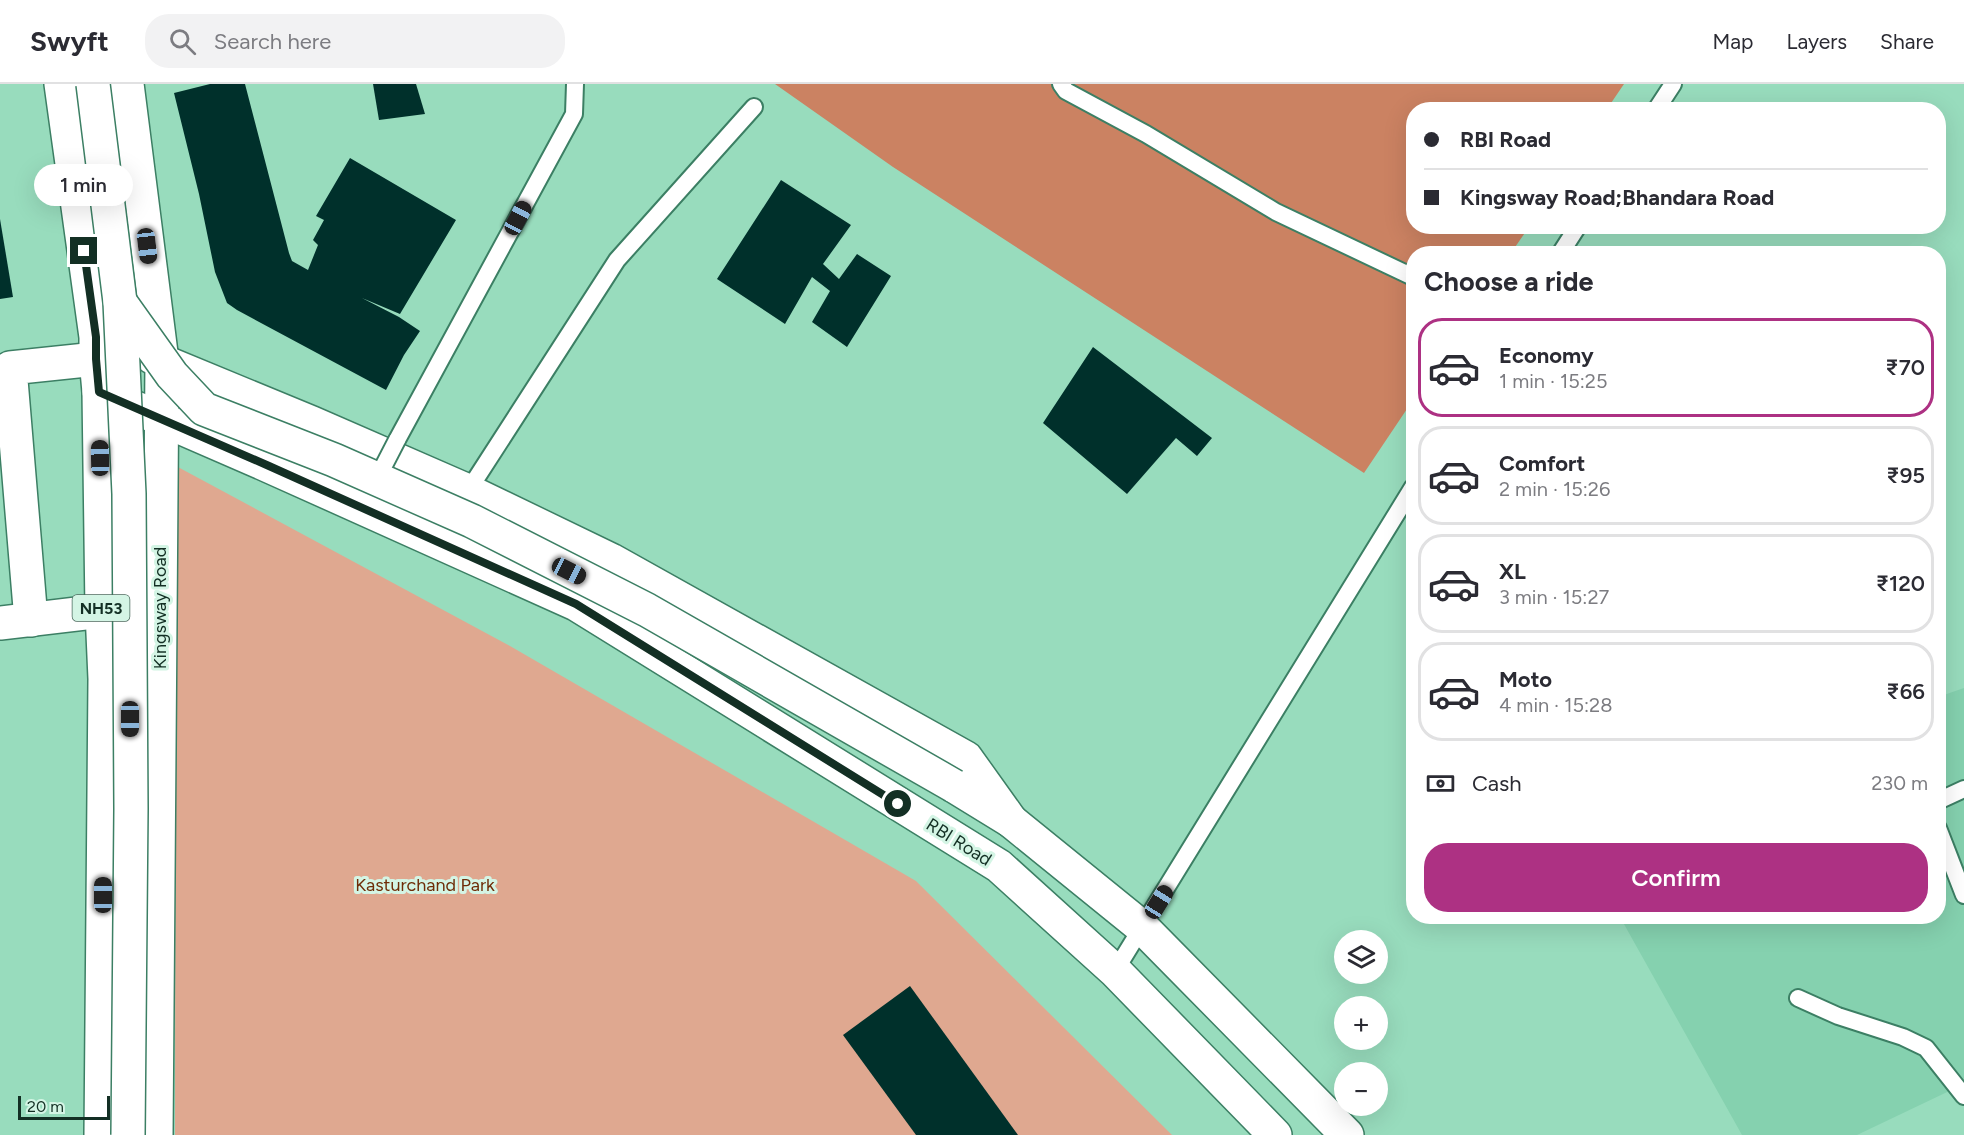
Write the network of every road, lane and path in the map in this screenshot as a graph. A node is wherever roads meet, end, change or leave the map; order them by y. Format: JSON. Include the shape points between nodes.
{"nodes":[{"id":1,"x":61,"y":84,"type":"edge"},
{"id":2,"x":93,"y":84,"type":"edge"},
{"id":3,"x":127,"y":84,"type":"edge"},
{"id":4,"x":575,"y":84,"type":"edge"},
{"id":5,"x":1061,"y":84,"type":"edge"},
{"id":6,"x":1673,"y":84,"type":"edge"},
{"id":7,"x":1661,"y":102,"type":"edge"},
{"id":8,"x":754,"y":107,"type":"dead end"},
{"id":9,"x":1406,"y":274,"type":"edge"},
{"id":10,"x":120,"y":302,"type":"junction"},
{"id":11,"x":96,"y":348,"type":"junction"},
{"id":12,"x":162,"y":361,"type":"junction"},
{"id":13,"x":99,"y":392,"type":"junction"},
{"id":14,"x":161,"y":418,"type":"junction"},
{"id":15,"x":378,"y":476,"type":"junction"},
{"id":16,"x":468,"y":491,"type":"junction"},
{"id":17,"x":1406,"y":498,"type":"edge"},
{"id":18,"x":102,"y":611,"type":"junction"},
{"id":19,"x":16,"y":621,"type":"edge"},
{"id":20,"x":1964,"y":789,"type":"edge"},
{"id":21,"x":1946,"y":797,"type":"edge"},
{"id":22,"x":1011,"y":820,"type":"junction"},
{"id":23,"x":1946,"y":849,"type":"edge"},
{"id":24,"x":1964,"y":895,"type":"edge"},
{"id":25,"x":1143,"y":928,"type":"junction"},
{"id":26,"x":1115,"y":971,"type":"junction"},
{"id":27,"x":1798,"y":998,"type":"dead end"},
{"id":28,"x":1964,"y":1096,"type":"edge"},
{"id":29,"x":101,"y":1135,"type":"edge"},
{"id":30,"x":128,"y":1135,"type":"edge"},
{"id":31,"x":156,"y":1135,"type":"edge"},
{"id":32,"x":1275,"y":1135,"type":"edge"},
{"id":33,"x":1347,"y":1135,"type":"edge"}],
"edges":[{"from":1,"to":11,"type":"main road","number":"NH53"},
{"from":2,"to":10,"type":"main road","bridge":true},
{"from":3,"to":12,"type":"main road","name":"Kingsway Road"},
{"from":4,"to":15,"type":"lane","bridge":true,"via":[[574,114]]},
{"from":5,"to":9,"type":"lane","via":[[1066,91],[1276,212]]},
{"from":6,"to":7,"type":"lane"},
{"from":8,"to":16,"type":"lane","via":[[617,260]]},
{"from":10,"to":15,"type":"main road","bridge":true,"via":[[172,375],[204,409]]},
{"from":10,"to":30,"type":"main road","bridge":true,"via":[[129,506]]},
{"from":11,"to":12,"type":"main road"},
{"from":11,"to":13,"type":"main road","number":"NH53"},
{"from":11,"to":19,"type":"main road","via":[[10,368]]},
{"from":12,"to":14,"type":"main road","name":"Kingsway Road"},
{"from":12,"to":16,"type":"main road"},
{"from":13,"to":14,"type":"main road","name":"RBI Road"},
{"from":13,"to":18,"type":"main road","number":"NH53"},
{"from":14,"to":26,"type":"main road","name":"RBI Road","via":[[576,604],[999,866]]},
{"from":14,"to":31,"type":"main road","name":"Kingsway Road"},
{"from":15,"to":22,"type":"main road","bridge":true,"via":[[647,610]]},
{"from":16,"to":22,"type":"main road","via":[[611,560],[966,758]]},
{"from":17,"to":25,"type":"lane"},
{"from":18,"to":19,"type":"main road"},
{"from":18,"to":29,"type":"main road","number":"NH53","via":[[105,691]]},
{"from":20,"to":21,"type":"lane"},
{"from":22,"to":25,"type":"main road"},
{"from":23,"to":24,"type":"lane"},
{"from":25,"to":26,"type":"lane"},
{"from":25,"to":33,"type":"main road"},
{"from":26,"to":32,"type":"main road","name":"RBI Road"},
{"from":27,"to":28,"type":"lane","via":[[1926,1048]]}]}
